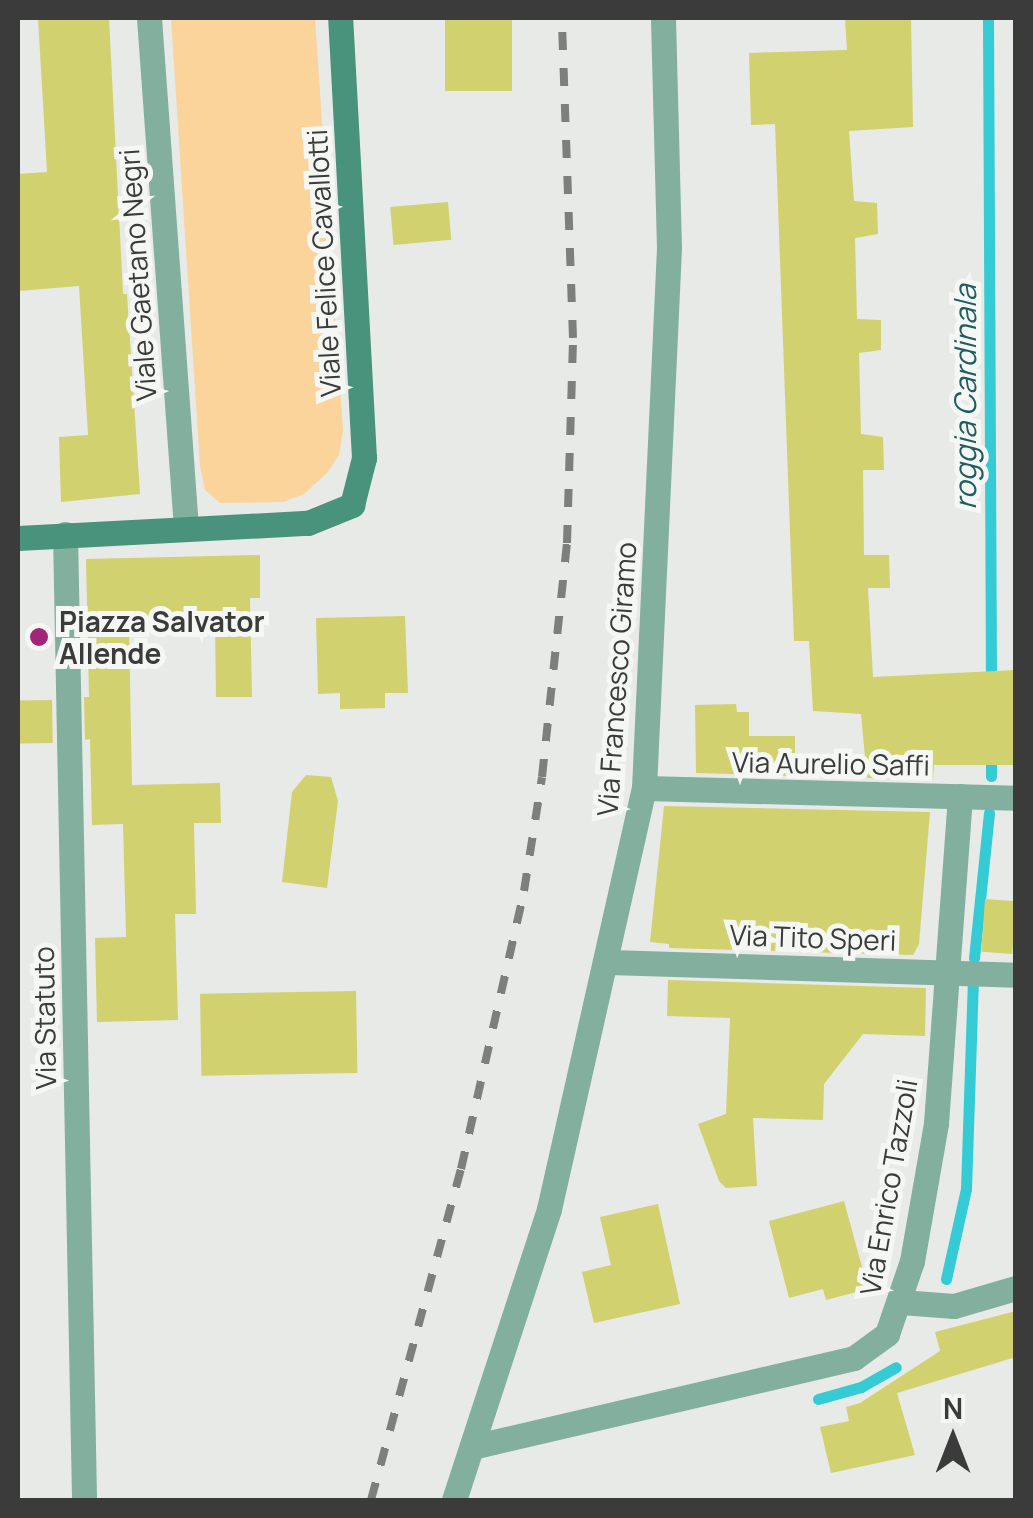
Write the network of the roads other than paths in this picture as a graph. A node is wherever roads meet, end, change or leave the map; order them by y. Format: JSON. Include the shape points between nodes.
{"nodes":[{"id":1,"x":149,"y":18,"type":"edge"},
{"id":2,"x":340,"y":18,"type":"edge"},
{"id":3,"x":663,"y":18,"type":"edge"},
{"id":4,"x":186,"y":528,"type":"junction"},
{"id":5,"x":65,"y":534,"type":"junction"},
{"id":6,"x":18,"y":538,"type":"edge"},
{"id":7,"x":644,"y":788,"type":"junction"},
{"id":8,"x":960,"y":796,"type":"junction"},
{"id":9,"x":1016,"y":798,"type":"edge"},
{"id":10,"x":608,"y":962,"type":"junction"},
{"id":11,"x":946,"y":971,"type":"junction"},
{"id":12,"x":1016,"y":974,"type":"edge"},
{"id":13,"x":1016,"y":1288,"type":"edge"},
{"id":14,"x":901,"y":1302,"type":"junction"},
{"id":15,"x":472,"y":1447,"type":"junction"},
{"id":16,"x":84,"y":1500,"type":"edge"},
{"id":17,"x":454,"y":1500,"type":"edge"}],
"edges":[{"from":1,"to":4,"type":"street","name":"Viale Gaetano Negri"},
{"from":2,"to":4,"type":"street","name":"Viale Felice Cavallotti","via":[[364,458],[352,504],[308,523]]},
{"from":3,"to":7,"type":"street","name":"Via Francesco Giramo","via":[[669,248]]},
{"from":4,"to":5,"type":"street"},
{"from":5,"to":6,"type":"street"},
{"from":5,"to":16,"type":"street","name":"Via Statuto"},
{"from":7,"to":8,"type":"street","name":"Via Aurelio Saffi"},
{"from":7,"to":10,"type":"street","name":"Via Francesco Giramo"},
{"from":8,"to":9,"type":"street","name":"Via Aurelio Saffi"},
{"from":8,"to":11,"type":"street","name":"Via Enrico Tazzoli"},
{"from":10,"to":11,"type":"street","name":"Via Tito Speri"},
{"from":10,"to":15,"type":"street","name":"Via Francesco Giramo","via":[[549,1209]]},
{"from":11,"to":12,"type":"street","name":"Via Tito Speri"},
{"from":11,"to":14,"type":"street","name":"Via Enrico Tazzoli","via":[[936,1122]]},
{"from":13,"to":14,"type":"street","via":[[954,1306]]},
{"from":14,"to":15,"type":"street","name":"Via Enrico Tazzoli","via":[[888,1334],[854,1358]]},
{"from":15,"to":17,"type":"street","name":"Via Francesco Giramo"}]}
